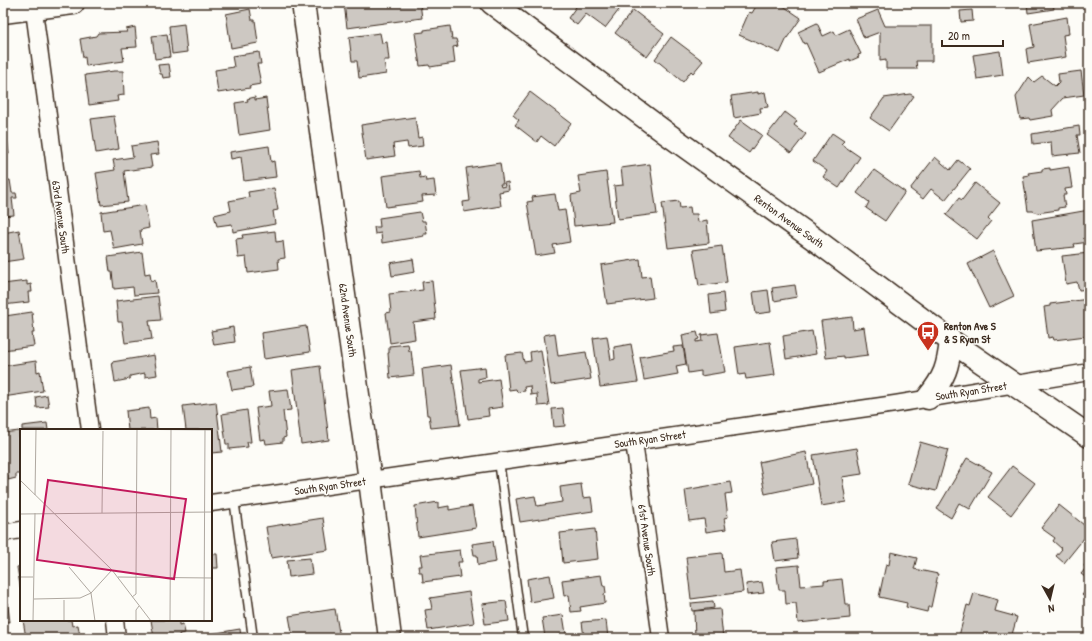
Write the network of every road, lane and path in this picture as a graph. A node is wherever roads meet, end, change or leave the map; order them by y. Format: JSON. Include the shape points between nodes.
{"nodes":[{"id":1,"x":73,"y":3,"type":"edge"},
{"id":2,"x":303,"y":3,"type":"edge"},
{"id":3,"x":495,"y":4,"type":"edge"},
{"id":4,"x":33,"y":6,"type":"edge"},
{"id":5,"x":3,"y":12,"type":"edge"},
{"id":6,"x":951,"y":341,"type":"junction"},
{"id":7,"x":1089,"y":372,"type":"edge"},
{"id":8,"x":1013,"y":384,"type":"junction"},
{"id":9,"x":928,"y":398,"type":"junction"},
{"id":10,"x":90,"y":429,"type":"edge"},
{"id":11,"x":1089,"y":436,"type":"edge"},
{"id":12,"x":634,"y":442,"type":"junction"},
{"id":13,"x":499,"y":462,"type":"junction"},
{"id":14,"x":370,"y":480,"type":"junction"},
{"id":15,"x":234,"y":499,"type":"junction"},
{"id":16,"x":212,"y":503,"type":"edge"},
{"id":17,"x":20,"y":530,"type":"edge"},
{"id":18,"x":3,"y":533,"type":"edge"},
{"id":19,"x":115,"y":621,"type":"edge"},
{"id":20,"x":118,"y":638,"type":"edge"},
{"id":21,"x":252,"y":638,"type":"edge"},
{"id":22,"x":390,"y":638,"type":"edge"},
{"id":23,"x":523,"y":638,"type":"edge"},
{"id":24,"x":661,"y":638,"type":"edge"}],
"edges":[{"from":1,"to":4,"type":"main road"},
{"from":2,"to":14,"type":"main road","name":"62nd Avenue South"},
{"from":3,"to":6,"type":"main road","name":"Renton Avenue South"},
{"from":4,"to":5,"type":"main road"},
{"from":4,"to":10,"type":"street","name":"63rd Avenue South"},
{"from":6,"to":8,"type":"main road","name":"Renton Avenue South"},
{"from":6,"to":9,"type":"main road","via":[[948,365],[939,384]]},
{"from":7,"to":8,"type":"street","name":"South Ryan Street"},
{"from":8,"to":9,"type":"street","name":"South Ryan Street"},
{"from":8,"to":11,"type":"main road","name":"Renton Avenue South"},
{"from":9,"to":12,"type":"street","name":"South Ryan Street"},
{"from":12,"to":13,"type":"street","name":"South Ryan Street"},
{"from":12,"to":24,"type":"street","name":"61st Avenue South"},
{"from":13,"to":14,"type":"street","name":"South Ryan Street"},
{"from":13,"to":23,"type":"lane"},
{"from":14,"to":15,"type":"street","name":"South Ryan Street"},
{"from":14,"to":22,"type":"main road","name":"62nd Avenue South"},
{"from":15,"to":16,"type":"street","name":"South Ryan Street"},
{"from":15,"to":21,"type":"lane"},
{"from":17,"to":18,"type":"street"},
{"from":19,"to":20,"type":"street"}]}
